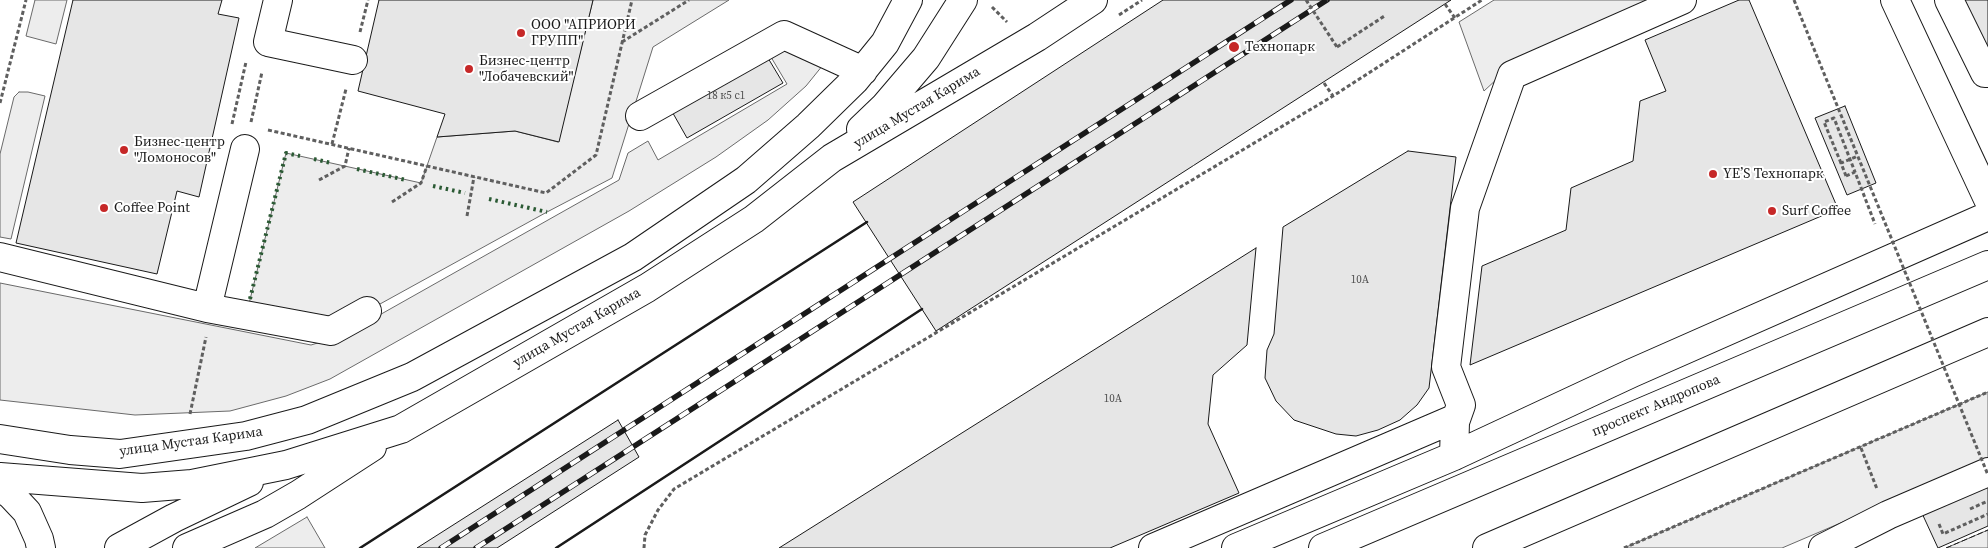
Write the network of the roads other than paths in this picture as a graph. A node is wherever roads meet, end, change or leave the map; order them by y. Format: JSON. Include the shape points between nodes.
{"nodes":[{"id":1,"x":278,"y":0,"type":"edge"},
{"id":2,"x":908,"y":0,"type":"edge"},
{"id":3,"x":1094,"y":0,"type":"edge"},
{"id":4,"x":1682,"y":0,"type":"edge"},
{"id":5,"x":1895,"y":0,"type":"edge"},
{"id":6,"x":1949,"y":0,"type":"edge"},
{"id":7,"x":975,"y":2,"type":"edge"},
{"id":8,"x":353,"y":60,"type":"dead end"},
{"id":9,"x":863,"y":71,"type":"junction"},
{"id":10,"x":1987,"y":75,"type":"edge"},
{"id":11,"x":640,"y":116,"type":"dead end"},
{"id":12,"x":242,"y":136,"type":"road end"},
{"id":13,"x":832,"y":158,"type":"junction"},
{"id":14,"x":1988,"y":199,"type":"edge"},
{"id":15,"x":1988,"y":216,"type":"edge"},
{"id":16,"x":0,"y":258,"type":"edge"},
{"id":17,"x":1988,"y":265,"type":"edge"},
{"id":18,"x":207,"y":308,"type":"junction"},
{"id":19,"x":368,"y":311,"type":"dead end"},
{"id":20,"x":1988,"y":332,"type":"edge"},
{"id":21,"x":412,"y":377,"type":"junction"},
{"id":22,"x":1456,"y":418,"type":"junction"},
{"id":23,"x":401,"y":428,"type":"junction"},
{"id":24,"x":0,"y":439,"type":"edge"},
{"id":25,"x":120,"y":454,"type":"junction"},
{"id":26,"x":1454,"y":456,"type":"junction"},
{"id":27,"x":286,"y":465,"type":"junction"},
{"id":28,"x":1988,"y":473,"type":"edge"},
{"id":29,"x":0,"y":478,"type":"edge"},
{"id":30,"x":164,"y":486,"type":"junction"},
{"id":31,"x":0,"y":487,"type":"edge"},
{"id":32,"x":174,"y":518,"type":"junction"},
{"id":33,"x":41,"y":548,"type":"edge"},
{"id":34,"x":119,"y":548,"type":"edge"},
{"id":35,"x":160,"y":548,"type":"edge"},
{"id":36,"x":187,"y":548,"type":"edge"},
{"id":37,"x":1153,"y":548,"type":"edge"},
{"id":38,"x":1236,"y":548,"type":"edge"},
{"id":39,"x":1323,"y":548,"type":"edge"},
{"id":40,"x":1487,"y":548,"type":"edge"},
{"id":41,"x":1823,"y":548,"type":"edge"}],
"edges":[{"from":1,"to":8,"type":"street","via":[[258,49]]},
{"from":2,"to":9,"type":"street","name":"улица Мустая Карима","via":[[885,43]]},
{"from":3,"to":13,"type":"street","name":"улица Мустая Карима","via":[[1036,38]]},
{"from":4,"to":22,"type":"street","via":[[1512,75],[1465,208],[1446,367],[1460,406]]},
{"from":5,"to":14,"type":"street"},
{"from":6,"to":10,"type":"street"},
{"from":7,"to":13,"type":"street","via":[[885,106]]},
{"from":9,"to":11,"type":"street","via":[[784,35]]},
{"from":9,"to":21,"type":"street","name":"улица Мустая Карима","via":[[808,126],[746,180],[633,257]]},
{"from":12,"to":18,"type":"street"},
{"from":13,"to":23,"type":"street","name":"улица Мустая Карима","via":[[754,219],[655,283]]},
{"from":15,"to":26,"type":"street","via":[[1632,373]]},
{"from":16,"to":18,"type":"street"},
{"from":17,"to":39,"type":"street","name":"проспект Андропова"},
{"from":18,"to":19,"type":"street","via":[[331,331]]},
{"from":20,"to":40,"type":"street"},
{"from":21,"to":25,"type":"street","name":"улица Мустая Карима","via":[[307,420],[264,432]]},
{"from":21,"to":27,"type":"street"},
{"from":22,"to":26,"type":"street"},
{"from":22,"to":37,"type":"street"},
{"from":23,"to":27,"type":"street","name":"улица Мустая Карима"},
{"from":23,"to":36,"type":"street","via":[[265,514]]},
{"from":24,"to":25,"type":"street","name":"улица Мустая Карима"},
{"from":25,"to":30,"type":"street","via":[[155,475]]},
{"from":26,"to":38,"type":"street"},
{"from":27,"to":30,"type":"street","name":"улица Мустая Карима","via":[[192,484]]},
{"from":27,"to":32,"type":"street"},
{"from":28,"to":41,"type":"street","via":[[1888,515]]},
{"from":29,"to":30,"type":"street","name":"улица Мустая Карима","via":[[142,488]]},
{"from":30,"to":32,"type":"street","via":[[170,496]]},
{"from":31,"to":33,"type":"street","via":[[27,512]]},
{"from":32,"to":34,"type":"street"},
{"from":32,"to":35,"type":"street"}]}
